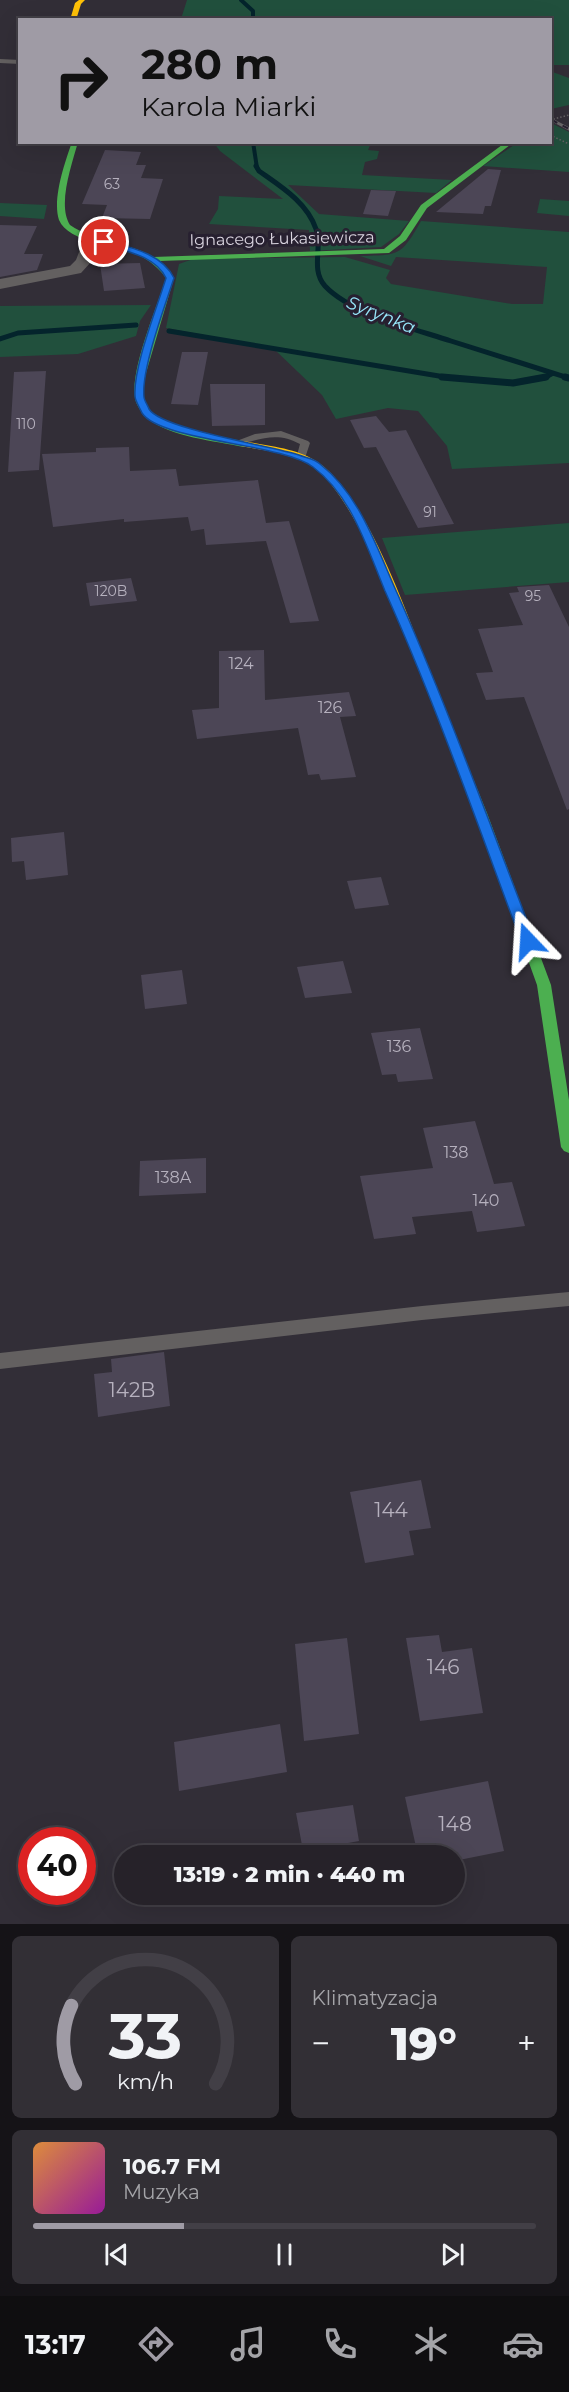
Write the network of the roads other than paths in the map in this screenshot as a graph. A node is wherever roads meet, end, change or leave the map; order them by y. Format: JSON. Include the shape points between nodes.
{"nodes":[{"id":1,"x":82,"y":0,"type":"edge"},
{"id":2,"x":74,"y":18,"type":"edge"},
{"id":3,"x":0,"y":62,"type":"edge"},
{"id":4,"x":18,"y":62,"type":"edge"},
{"id":5,"x":75,"y":144,"type":"edge"},
{"id":6,"x":508,"y":144,"type":"edge"},
{"id":7,"x":104,"y":242,"type":"junction"},
{"id":8,"x":153,"y":259,"type":"junction"},
{"id":9,"x":0,"y":284,"type":"edge"},
{"id":10,"x":569,"y":1147,"type":"edge"},
{"id":11,"x":569,"y":1299,"type":"edge"},
{"id":12,"x":0,"y":1361,"type":"edge"}],
"edges":[{"from":1,"to":2,"type":"street"},
{"from":3,"to":4,"type":"lane"},
{"from":5,"to":7,"type":"street","via":[[63,219],[75,233]]},
{"from":6,"to":8,"type":"street","name":"Ignacego Łukasiewicza","via":[[424,207],[393,248],[376,253]]},
{"from":7,"to":8,"type":"street"},
{"from":7,"to":9,"type":"street","via":[[87,250],[75,270]]},
{"from":8,"to":10,"type":"street","via":[[170,278],[144,363],[139,398],[152,418],[315,464],[341,489],[357,516],[405,623],[481,813],[544,985]]},
{"from":11,"to":12,"type":"lane"}]}
